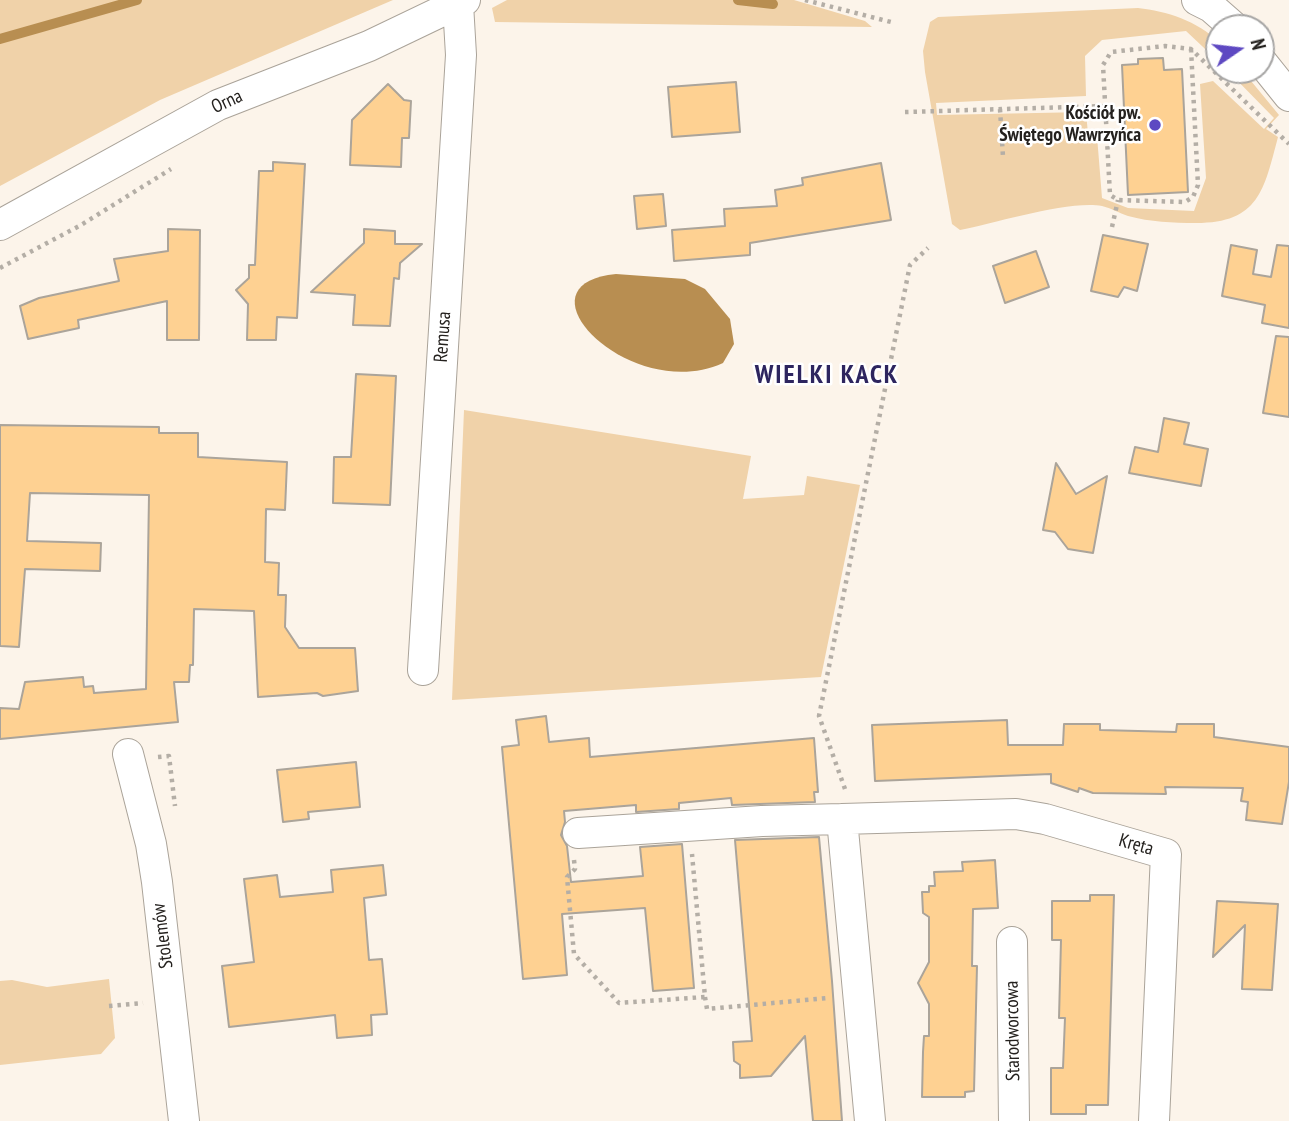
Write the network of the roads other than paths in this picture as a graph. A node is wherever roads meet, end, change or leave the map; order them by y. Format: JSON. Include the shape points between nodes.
{"nodes":[{"id":1,"x":1197,"y":0,"type":"edge"},
{"id":2,"x":461,"y":2,"type":"edge"},
{"id":3,"x":1219,"y":14,"type":"edge"},
{"id":4,"x":1275,"y":78,"type":"edge"},
{"id":5,"x":1289,"y":96,"type":"edge"},
{"id":6,"x":0,"y":225,"type":"edge"},
{"id":7,"x":423,"y":670,"type":"dead end"},
{"id":8,"x":128,"y":754,"type":"dead end"},
{"id":9,"x":842,"y":819,"type":"junction"},
{"id":10,"x":578,"y":833,"type":"road end"},
{"id":11,"x":1012,"y":942,"type":"dead end"},
{"id":12,"x":184,"y":1121,"type":"edge"},
{"id":13,"x":870,"y":1121,"type":"edge"},
{"id":14,"x":1014,"y":1121,"type":"edge"},
{"id":15,"x":1154,"y":1121,"type":"edge"}],
"edges":[{"from":1,"to":3,"type":"street"},
{"from":2,"to":6,"type":"street","name":"Orna","via":[[369,46],[218,104]]},
{"from":2,"to":7,"type":"street","name":"Remusa"},
{"from":4,"to":5,"type":"street"},
{"from":8,"to":12,"type":"street","name":"Stolemów","via":[[151,844]]},
{"from":9,"to":10,"type":"street","name":"Kręta"},
{"from":9,"to":13,"type":"street"},
{"from":9,"to":15,"type":"street","name":"Kręta","via":[[1016,814],[1166,854]]},
{"from":11,"to":14,"type":"street","name":"Starodworcowa"}]}
